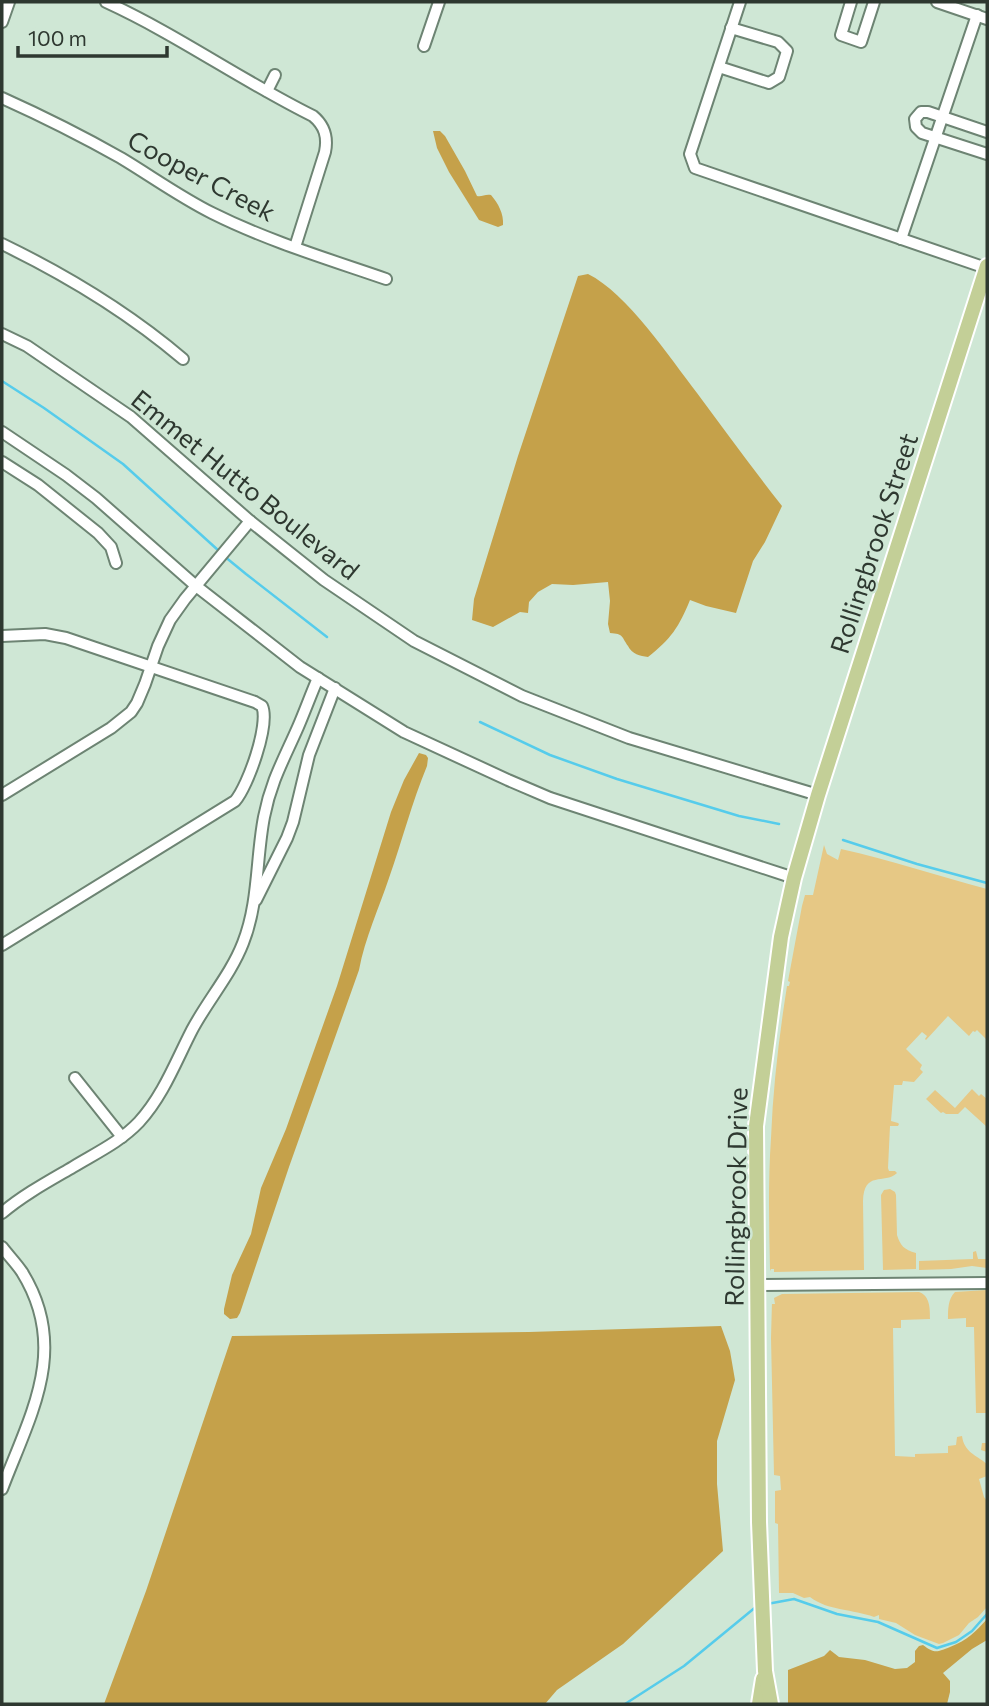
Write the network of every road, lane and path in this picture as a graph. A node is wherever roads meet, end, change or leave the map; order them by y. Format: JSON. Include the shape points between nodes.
{"nodes":[{"id":1,"x":9,"y":2,"type":"edge"},
{"id":2,"x":106,"y":2,"type":"edge"},
{"id":3,"x":439,"y":2,"type":"edge"},
{"id":4,"x":740,"y":2,"type":"edge"},
{"id":5,"x":851,"y":2,"type":"edge"},
{"id":6,"x":874,"y":2,"type":"edge"},
{"id":7,"x":937,"y":2,"type":"edge"},
{"id":8,"x":982,"y":17,"type":"edge"},
{"id":9,"x":2,"y":22,"type":"edge"},
{"id":10,"x":731,"y":28,"type":"junction"},
{"id":11,"x":424,"y":46,"type":"dead end"},
{"id":12,"x":719,"y":67,"type":"junction"},
{"id":13,"x":275,"y":75,"type":"dead end"},
{"id":14,"x":267,"y":91,"type":"junction"},
{"id":15,"x":2,"y":98,"type":"edge"},
{"id":16,"x":943,"y":117,"type":"junction"},
{"id":17,"x":987,"y":132,"type":"edge"},
{"id":18,"x":936,"y":138,"type":"junction"},
{"id":19,"x":987,"y":154,"type":"edge"},
{"id":20,"x":901,"y":239,"type":"junction"},
{"id":21,"x":2,"y":244,"type":"edge"},
{"id":22,"x":295,"y":247,"type":"junction"},
{"id":23,"x":387,"y":279,"type":"dead end"},
{"id":24,"x":985,"y":280,"type":"edge"},
{"id":25,"x":2,"y":334,"type":"edge"},
{"id":26,"x":184,"y":359,"type":"dead end"},
{"id":27,"x":2,"y":432,"type":"edge"},
{"id":28,"x":2,"y":462,"type":"edge"},
{"id":29,"x":250,"y":521,"type":"junction"},
{"id":30,"x":116,"y":563,"type":"dead end"},
{"id":31,"x":196,"y":586,"type":"junction"},
{"id":32,"x":2,"y":636,"type":"edge"},
{"id":33,"x":151,"y":667,"type":"junction"},
{"id":34,"x":318,"y":678,"type":"junction"},
{"id":35,"x":335,"y":688,"type":"junction"},
{"id":36,"x":2,"y":795,"type":"edge"},
{"id":37,"x":818,"y":795,"type":"junction"},
{"id":38,"x":806,"y":836,"type":"joint"},
{"id":39,"x":794,"y":878,"type":"junction"},
{"id":40,"x":253,"y":906,"type":"junction"},
{"id":41,"x":2,"y":945,"type":"edge"},
{"id":42,"x":75,"y":1078,"type":"dead end"},
{"id":43,"x":122,"y":1137,"type":"junction"},
{"id":44,"x":2,"y":1213,"type":"edge"},
{"id":45,"x":2,"y":1247,"type":"edge"},
{"id":46,"x":987,"y":1283,"type":"edge"},
{"id":47,"x":757,"y":1285,"type":"junction"},
{"id":48,"x":2,"y":1489,"type":"edge"},
{"id":49,"x":765,"y":1671,"type":"junction"},
{"id":50,"x":759,"y":1704,"type":"edge"},
{"id":51,"x":771,"y":1704,"type":"edge"}],
"edges":[{"from":1,"to":9,"type":"street"},
{"from":2,"to":14,"type":"street"},
{"from":3,"to":11,"type":"street"},
{"from":4,"to":10,"type":"street"},
{"from":5,"to":6,"type":"street","via":[[841,35],[861,41]]},
{"from":7,"to":8,"type":"street"},
{"from":8,"to":16,"type":"street"},
{"from":10,"to":12,"type":"street"},
{"from":10,"to":12,"type":"street","via":[[778,43],[787,51],[779,77],[769,83]]},
{"from":12,"to":20,"type":"street","via":[[690,154],[695,168]]},
{"from":13,"to":14,"type":"street"},
{"from":14,"to":22,"type":"street","via":[[313,116],[326,132],[322,163]]},
{"from":15,"to":22,"type":"street","name":"Cooper Creek","via":[[89,140],[210,212]]},
{"from":16,"to":17,"type":"street"},
{"from":16,"to":18,"type":"street"},
{"from":16,"to":18,"type":"street","via":[[921,112],[915,119],[922,133]]},
{"from":18,"to":19,"type":"street"},
{"from":18,"to":20,"type":"street"},
{"from":20,"to":24,"type":"street"},
{"from":21,"to":26,"type":"street","via":[[107,304]]},
{"from":22,"to":23,"type":"street","name":"Cooper Creek"},
{"from":24,"to":37,"type":"main road","name":"Rollingbrook Street"},
{"from":25,"to":29,"type":"street","name":"Emmet Hutto Boulevard","via":[[131,417]]},
{"from":27,"to":31,"type":"street","via":[[96,498]]},
{"from":28,"to":30,"type":"street","via":[[98,533],[111,547]]},
{"from":29,"to":31,"type":"street"},
{"from":29,"to":37,"type":"street","name":"Emmet Hutto Boulevard","via":[[324,580],[414,641],[522,696],[646,744]]},
{"from":31,"to":33,"type":"street","via":[[170,620]]},
{"from":31,"to":34,"type":"street"},
{"from":32,"to":33,"type":"street","via":[[45,634]]},
{"from":33,"to":36,"type":"street","via":[[137,703],[123,719]]},
{"from":33,"to":41,"type":"street","via":[[262,706],[265,720],[240,794]]},
{"from":34,"to":35,"type":"street"},
{"from":34,"to":40,"type":"street","via":[[269,793]]},
{"from":35,"to":39,"type":"street","via":[[404,732],[508,780],[590,812]]},
{"from":35,"to":40,"type":"street","via":[[309,755],[290,830]]},
{"from":37,"to":38,"type":"main road","name":"Rollingbrook Street"},
{"from":38,"to":39,"type":"main road","name":"Rollingbrook Drive"},
{"from":39,"to":47,"type":"main road","name":"Rollingbrook Drive","via":[[776,966],[756,1126]]},
{"from":40,"to":43,"type":"street","via":[[233,964],[203,1009],[160,1094]]},
{"from":42,"to":43,"type":"street"},
{"from":43,"to":44,"type":"street"},
{"from":45,"to":48,"type":"street","via":[[22,1272],[38,1305],[45,1350],[40,1390]]},
{"from":46,"to":47,"type":"street"},
{"from":47,"to":49,"type":"main road","name":"Rollingbrook Drive"},
{"from":49,"to":50,"type":"main road"},
{"from":49,"to":51,"type":"main road"}]}
